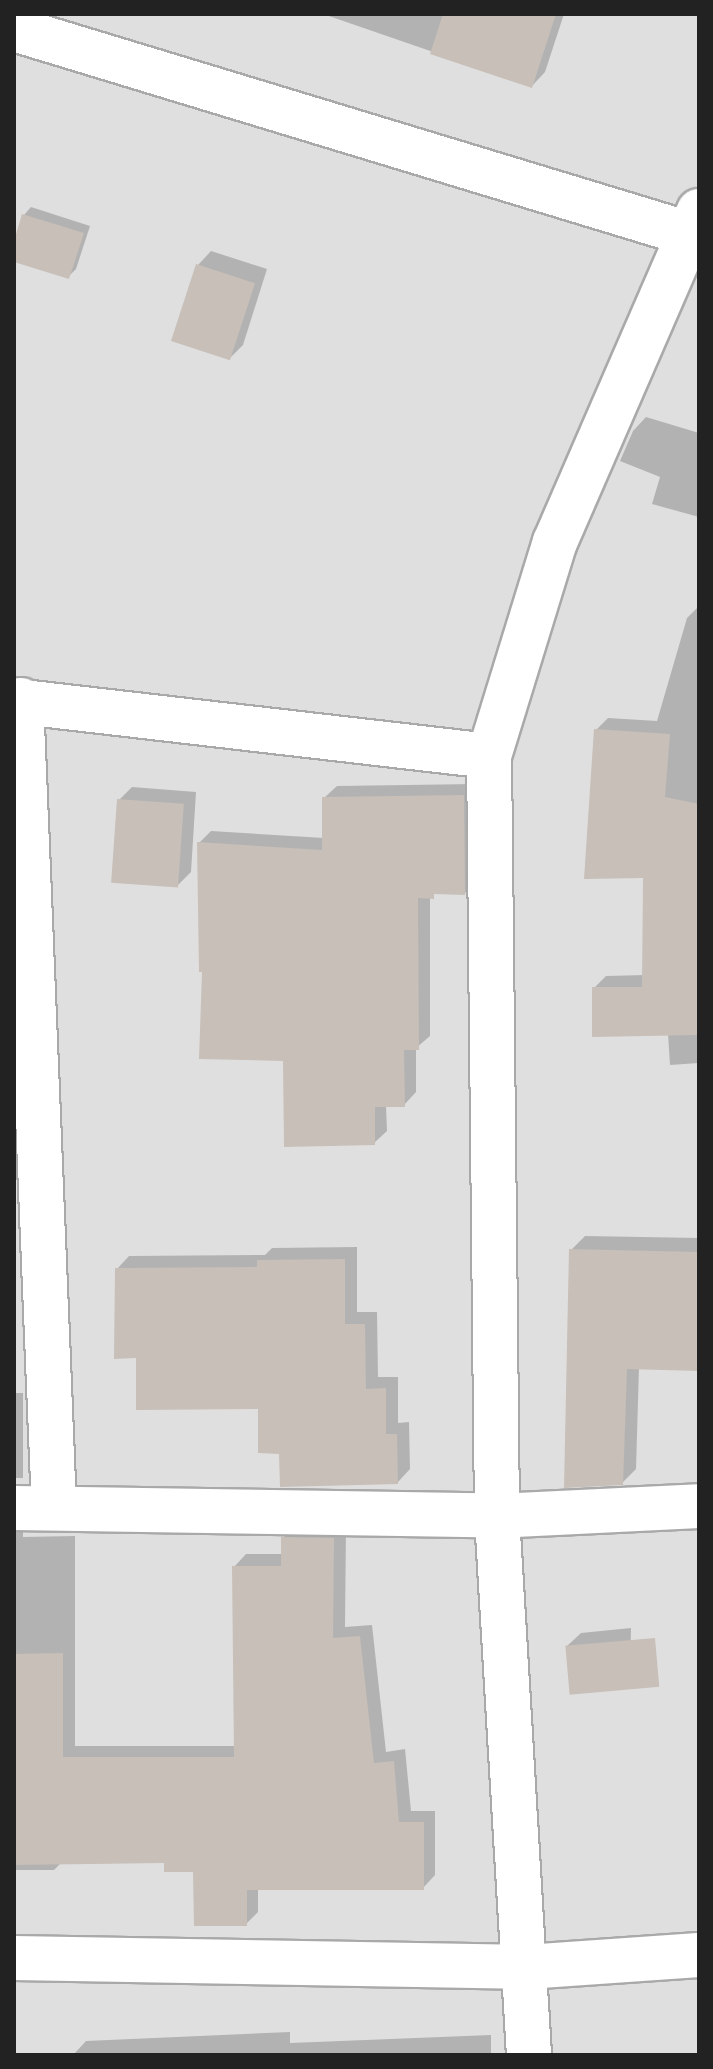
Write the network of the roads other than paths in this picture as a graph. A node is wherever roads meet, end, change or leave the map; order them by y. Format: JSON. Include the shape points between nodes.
{"nodes":[{"id":1,"x":14,"y":29,"type":"edge"},
{"id":2,"x":696,"y":227,"type":"edge"},
{"id":3,"x":18,"y":701,"type":"edge"},
{"id":4,"x":489,"y":756,"type":"junction"},
{"id":5,"x":699,"y":1506,"type":"edge"},
{"id":6,"x":34,"y":1507,"type":"edge"},
{"id":7,"x":497,"y":1516,"type":"junction"},
{"id":8,"x":699,"y":1955,"type":"edge"},
{"id":9,"x":14,"y":1958,"type":"edge"},
{"id":10,"x":526,"y":1967,"type":"junction"},
{"id":11,"x":529,"y":2055,"type":"edge"}],
"edges":[{"from":1,"to":2,"type":"street"},
{"from":2,"to":4,"type":"street","via":[[555,542]]},
{"from":3,"to":4,"type":"street"},
{"from":3,"to":6,"type":"street"},
{"from":4,"to":7,"type":"street"},
{"from":5,"to":7,"type":"street"},
{"from":6,"to":7,"type":"street"},
{"from":7,"to":10,"type":"street"},
{"from":8,"to":10,"type":"street"},
{"from":9,"to":10,"type":"street"},
{"from":10,"to":11,"type":"street"}]}
